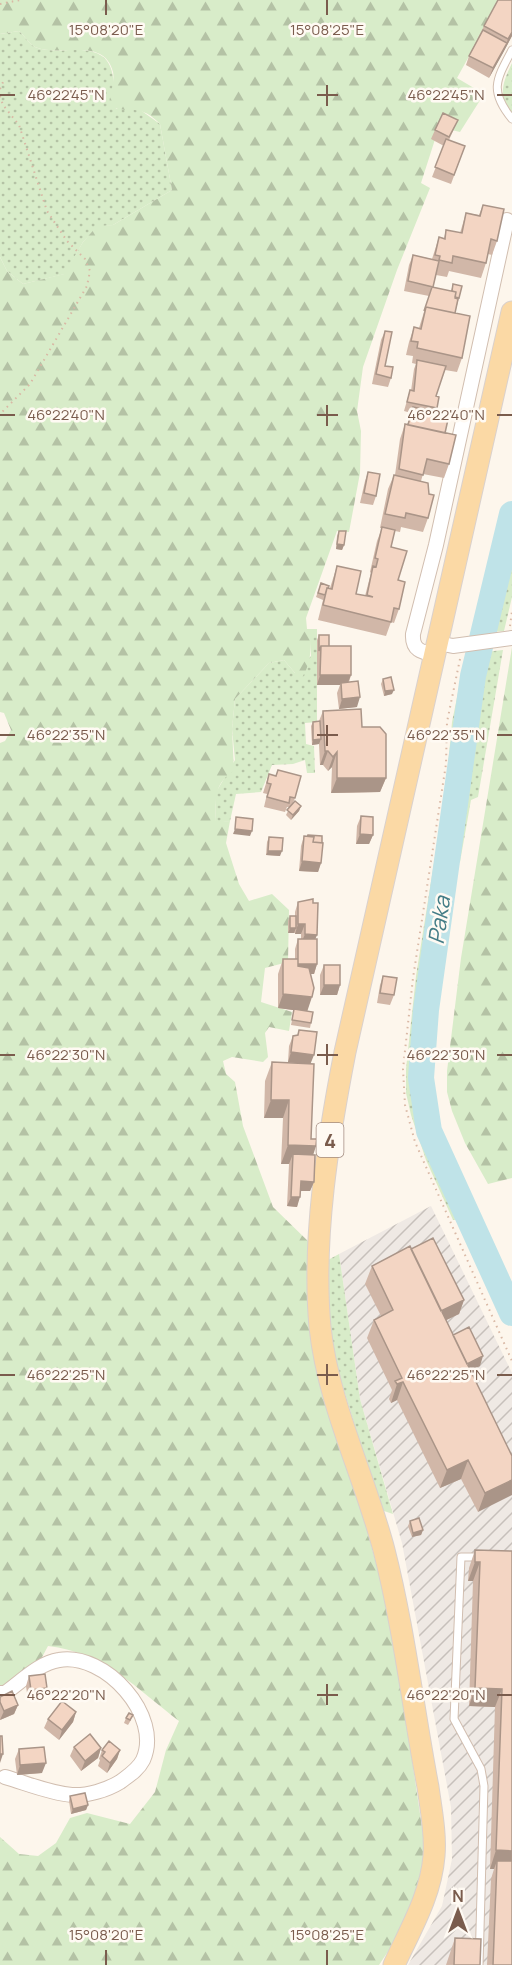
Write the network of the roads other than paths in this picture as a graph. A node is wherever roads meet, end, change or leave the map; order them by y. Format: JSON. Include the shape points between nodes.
{"nodes":[{"id":1,"x":512,"y":50,"type":"edge"},
{"id":2,"x":512,"y":119,"type":"edge"},
{"id":3,"x":507,"y":220,"type":"dead end"},
{"id":4,"x":512,"y":312,"type":"edge"},
{"id":5,"x":508,"y":639,"type":"edge"},
{"id":6,"x":436,"y":649,"type":"junction"},
{"id":7,"x":492,"y":1558,"type":"edge"},
{"id":8,"x":0,"y":1693,"type":"edge"},
{"id":9,"x":5,"y":1777,"type":"dead end"},
{"id":10,"x":394,"y":1965,"type":"edge"},
{"id":11,"x":479,"y":1965,"type":"edge"}],
"edges":[{"from":1,"to":2,"type":"lane","via":[[496,82],[499,103]]},
{"from":3,"to":6,"type":"street","via":[[413,634],[416,649]]},
{"from":4,"to":6,"type":"main road","number":"4"},
{"from":5,"to":6,"type":"street"},
{"from":6,"to":10,"type":"main road","number":"4","via":[[335,1107],[318,1294],[333,1386],[384,1550],[433,1825],[434,1856],[427,1894]]},
{"from":7,"to":11,"type":"lane","via":[[461,1557],[454,1719],[481,1769],[484,1786]]},
{"from":8,"to":9,"type":"street","via":[[45,1663],[62,1659],[85,1662],[120,1684],[142,1716],[146,1734],[142,1762],[132,1774],[91,1793],[56,1792]]}]}
